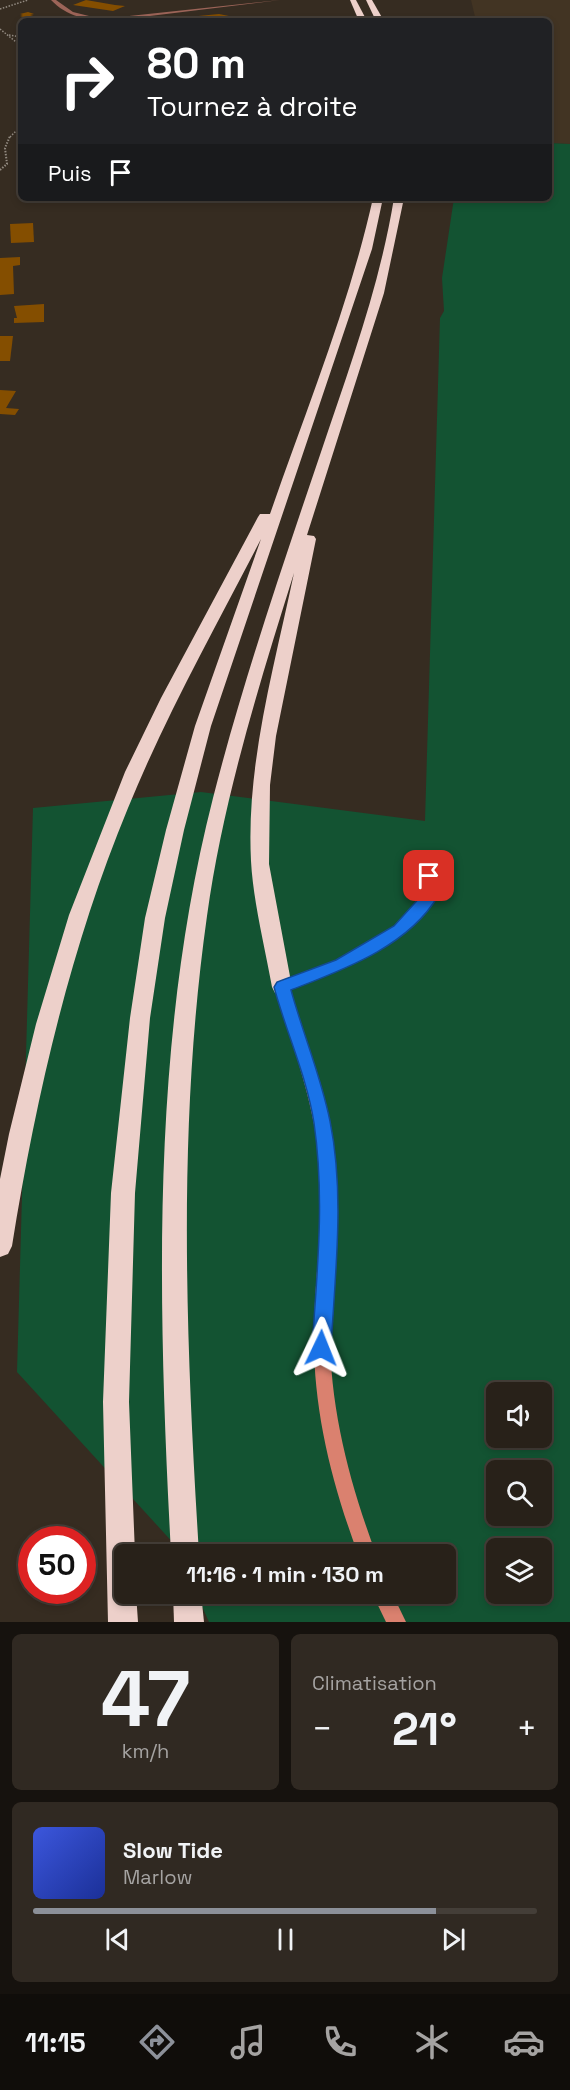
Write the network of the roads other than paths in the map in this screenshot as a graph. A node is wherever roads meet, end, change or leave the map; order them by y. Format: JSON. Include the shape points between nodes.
{"nodes":[{"id":1,"x":53,"y":0,"type":"edge"},
{"id":2,"x":193,"y":0,"type":"edge"},
{"id":3,"x":279,"y":0,"type":"edge"},
{"id":4,"x":353,"y":0,"type":"edge"},
{"id":5,"x":369,"y":0,"type":"edge"},
{"id":6,"x":191,"y":9,"type":"junction"},
{"id":7,"x":93,"y":18,"type":"edge"},
{"id":8,"x":117,"y":18,"type":"edge"},
{"id":9,"x":362,"y":18,"type":"edge"},
{"id":10,"x":378,"y":18,"type":"edge"},
{"id":11,"x":377,"y":201,"type":"edge"},
{"id":12,"x":398,"y":201,"type":"edge"},
{"id":13,"x":296,"y":457,"type":"junction"},
{"id":14,"x":326,"y":458,"type":"junction"},
{"id":15,"x":428,"y":856,"type":"dead end"},
{"id":16,"x":282,"y":987,"type":"junction"},
{"id":17,"x":0,"y":1246,"type":"edge"},
{"id":18,"x":184,"y":1544,"type":"edge"},
{"id":19,"x":363,"y":1544,"type":"edge"},
{"id":20,"x":188,"y":1604,"type":"edge"},
{"id":21,"x":387,"y":1604,"type":"edge"},
{"id":22,"x":123,"y":1622,"type":"edge"},
{"id":23,"x":189,"y":1622,"type":"edge"},
{"id":24,"x":396,"y":1622,"type":"edge"}],
"edges":[{"from":1,"to":7,"type":"street","via":[[64,11]]},
{"from":2,"to":6,"type":"street"},
{"from":3,"to":6,"type":"street"},
{"from":4,"to":9,"type":"highway"},
{"from":5,"to":10,"type":"highway"},
{"from":6,"to":8,"type":"street"},
{"from":11,"to":13,"type":"highway","via":[[367,249]]},
{"from":12,"to":14,"type":"highway","via":[[376,301]]},
{"from":13,"to":17,"type":"highway","via":[[160,721],[119,807],[87,889],[44,1030]]},
{"from":13,"to":22,"type":"highway","via":[[203,726],[158,907],[140,1018],[123,1193],[116,1402]]},
{"from":14,"to":16,"type":"highway","via":[[267,736],[261,785],[260,864]]},
{"from":14,"to":18,"type":"highway","via":[[240,729],[198,914],[178,1093],[173,1194],[177,1427]]},
{"from":15,"to":16,"type":"street","via":[[430,896],[399,930],[341,964]]},
{"from":16,"to":19,"type":"main road","via":[[322,1121],[329,1220],[321,1348],[325,1402],[332,1447]]},
{"from":20,"to":23,"type":"highway"},
{"from":21,"to":24,"type":"main road"}]}
